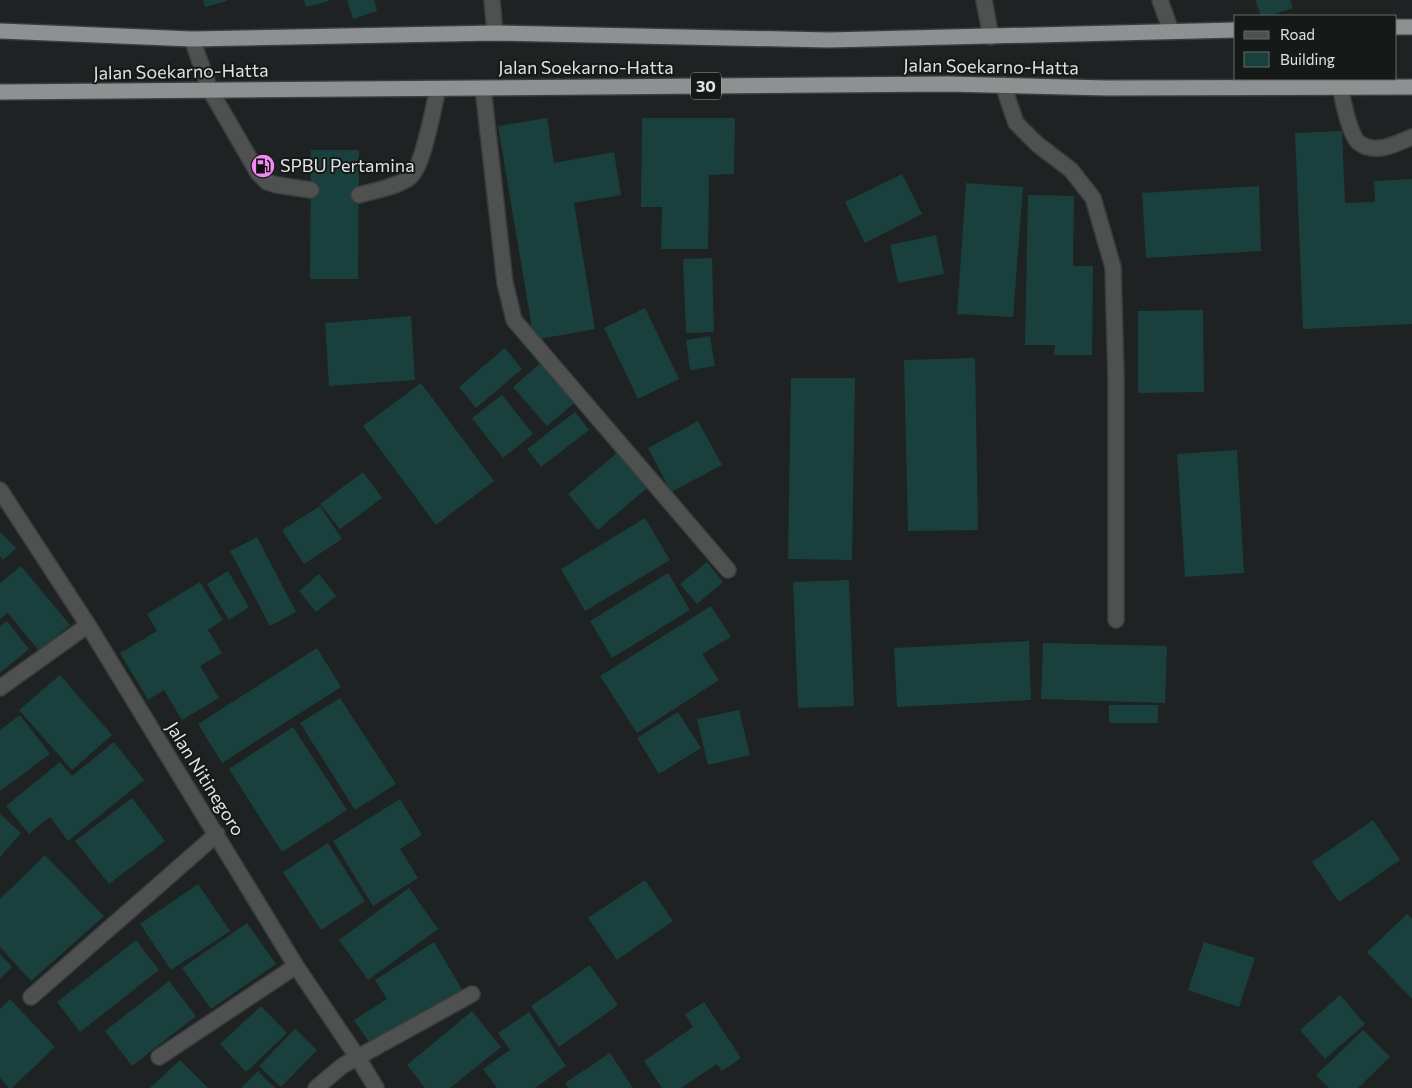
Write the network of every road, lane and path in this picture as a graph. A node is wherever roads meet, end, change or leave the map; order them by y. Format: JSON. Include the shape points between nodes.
{"nodes":[{"id":1,"x":492,"y":0,"type":"edge"},
{"id":2,"x":984,"y":0,"type":"edge"},
{"id":3,"x":1160,"y":0,"type":"edge"},
{"id":4,"x":1397,"y":27,"type":"edge"},
{"id":5,"x":1412,"y":27,"type":"edge"},
{"id":6,"x":1234,"y":30,"type":"edge"},
{"id":7,"x":0,"y":31,"type":"edge"},
{"id":8,"x":1171,"y":31,"type":"junction"},
{"id":9,"x":495,"y":33,"type":"junction"},
{"id":10,"x":991,"y":37,"type":"junction"},
{"id":11,"x":192,"y":38,"type":"junction"},
{"id":12,"x":1340,"y":83,"type":"edge"},
{"id":13,"x":1003,"y":86,"type":"junction"},
{"id":14,"x":1412,"y":87,"type":"edge"},
{"id":15,"x":438,"y":88,"type":"junction"},
{"id":16,"x":483,"y":88,"type":"junction"},
{"id":17,"x":210,"y":90,"type":"junction"},
{"id":18,"x":0,"y":92,"type":"edge"},
{"id":19,"x":1412,"y":137,"type":"edge"},
{"id":20,"x":311,"y":190,"type":"dead end"},
{"id":21,"x":359,"y":195,"type":"dead end"},
{"id":22,"x":0,"y":490,"type":"edge"},
{"id":23,"x":728,"y":570,"type":"dead end"},
{"id":24,"x":1116,"y":620,"type":"dead end"},
{"id":25,"x":88,"y":625,"type":"junction"},
{"id":26,"x":0,"y":688,"type":"edge"},
{"id":27,"x":217,"y":834,"type":"junction"},
{"id":28,"x":296,"y":966,"type":"junction"},
{"id":29,"x":472,"y":994,"type":"dead end"},
{"id":30,"x":31,"y":997,"type":"dead end"},
{"id":31,"x":159,"y":1057,"type":"dead end"},
{"id":32,"x":358,"y":1058,"type":"junction"},
{"id":33,"x":316,"y":1088,"type":"edge"},
{"id":34,"x":376,"y":1088,"type":"edge"}],
"edges":[{"from":1,"to":9,"type":"street"},
{"from":2,"to":10,"type":"street"},
{"from":3,"to":8,"type":"street"},
{"from":4,"to":5,"type":"highway"},
{"from":6,"to":8,"type":"highway","name":"Jalan Soekarno-Hatta"},
{"from":7,"to":11,"type":"highway","name":"Jalan Soekarno-Hatta"},
{"from":8,"to":10,"type":"highway","name":"Jalan Soekarno-Hatta"},
{"from":9,"to":10,"type":"highway","name":"Jalan Soekarno-Hatta","via":[[829,40]]},
{"from":9,"to":11,"type":"highway","name":"Jalan Soekarno-Hatta"},
{"from":11,"to":17,"type":"street"},
{"from":12,"to":13,"type":"highway","name":"Jalan Soekarno-Hatta","number":"30","via":[[1107,88]]},
{"from":12,"to":14,"type":"highway","name":"Jalan Soekarno-Hatta","number":"30"},
{"from":12,"to":19,"type":"street","via":[[1357,141],[1368,148],[1385,147]]},
{"from":13,"to":16,"type":"highway","name":"Jalan Soekarno-Hatta","number":"30"},
{"from":13,"to":24,"type":"street","via":[[1016,123],[1071,170],[1093,198],[1113,267]]},
{"from":15,"to":16,"type":"highway","name":"Jalan Soekarno-Hatta","number":"30"},
{"from":15,"to":17,"type":"highway","name":"Jalan Soekarno-Hatta","number":"30"},
{"from":15,"to":21,"type":"street","via":[[420,164],[411,177]]},
{"from":16,"to":23,"type":"street","via":[[505,283],[514,320]]},
{"from":17,"to":18,"type":"highway","name":"Jalan Soekarno-Hatta","number":"30"},
{"from":17,"to":20,"type":"street","via":[[258,173],[267,182]]},
{"from":22,"to":25,"type":"street","name":"Jalan Nitinegoro"},
{"from":25,"to":26,"type":"street"},
{"from":25,"to":27,"type":"street","name":"Jalan Nitinegoro"},
{"from":27,"to":28,"type":"street","name":"Jalan Nitinegoro"},
{"from":27,"to":30,"type":"street"},
{"from":28,"to":31,"type":"street"},
{"from":28,"to":32,"type":"street","name":"Jalan Nitinegoro"},
{"from":29,"to":32,"type":"street"},
{"from":32,"to":33,"type":"street","via":[[342,1066]]},
{"from":32,"to":34,"type":"street","name":"Jalan Nitinegoro"}]}
